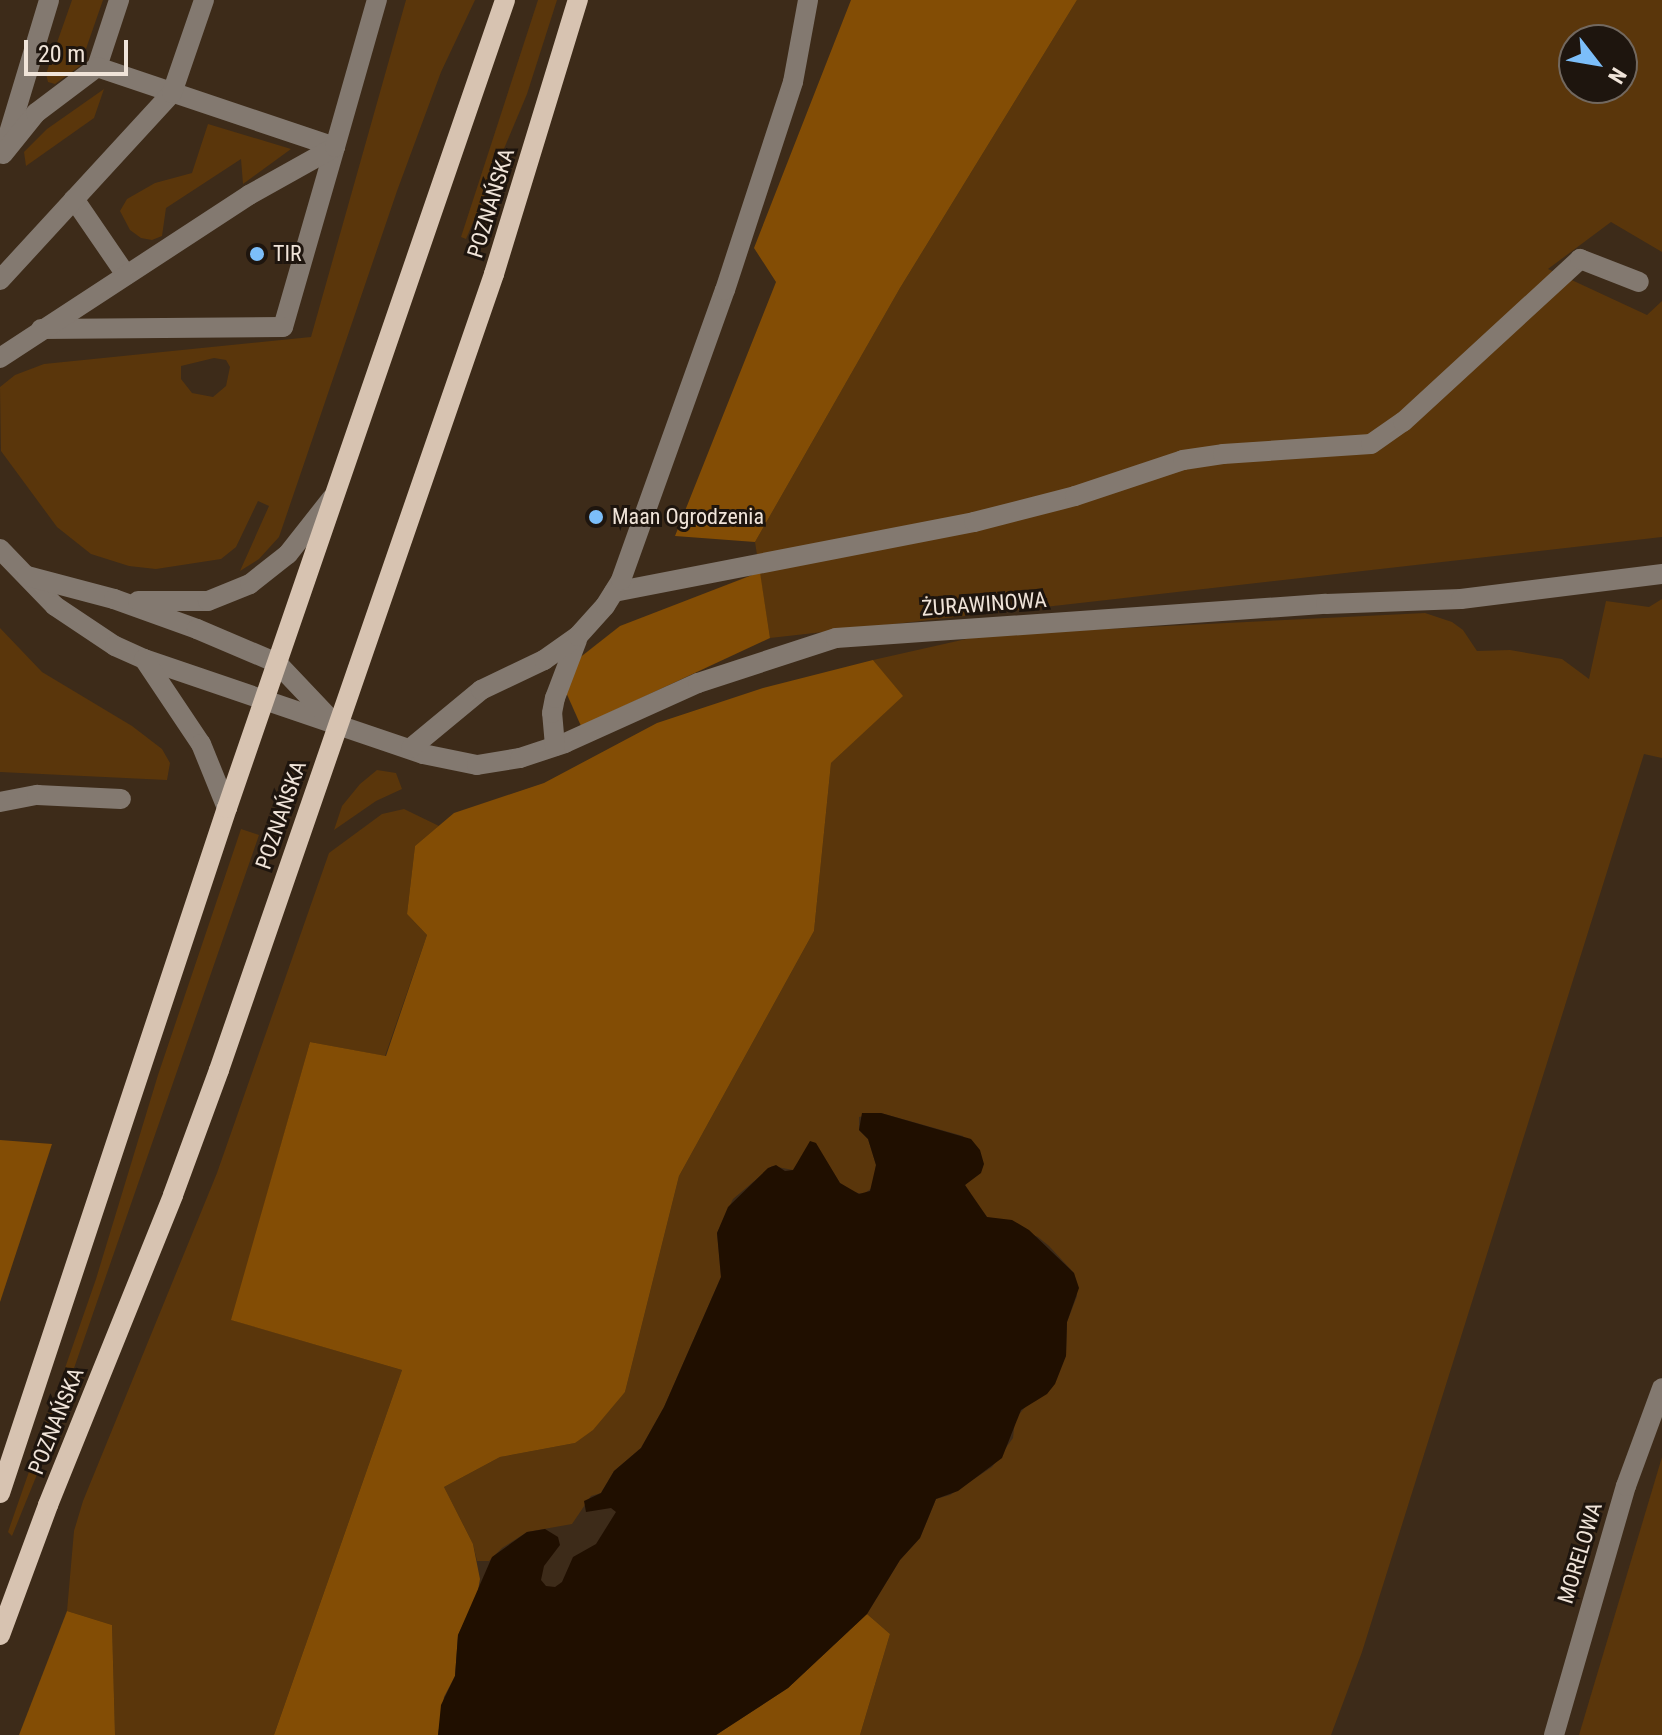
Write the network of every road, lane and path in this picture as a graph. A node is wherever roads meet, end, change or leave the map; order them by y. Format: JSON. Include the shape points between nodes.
{"nodes":[{"id":1,"x":49,"y":0,"type":"edge"},
{"id":2,"x":119,"y":0,"type":"edge"},
{"id":3,"x":204,"y":0,"type":"edge"},
{"id":4,"x":377,"y":0,"type":"edge"},
{"id":5,"x":505,"y":0,"type":"edge"},
{"id":6,"x":578,"y":0,"type":"edge"},
{"id":7,"x":808,"y":0,"type":"edge"},
{"id":8,"x":97,"y":67,"type":"junction"},
{"id":9,"x":172,"y":93,"type":"junction"},
{"id":10,"x":335,"y":147,"type":"junction"},
{"id":11,"x":1,"y":158,"type":"edge"},
{"id":12,"x":74,"y":199,"type":"junction"},
{"id":13,"x":126,"y":275,"type":"junction"},
{"id":14,"x":0,"y":280,"type":"edge"},
{"id":15,"x":1639,"y":282,"type":"dead end"},
{"id":16,"x":41,"y":329,"type":"junction"},
{"id":17,"x":1,"y":355,"type":"edge"},
{"id":18,"x":336,"y":493,"type":"junction"},
{"id":19,"x":0,"y":549,"type":"edge"},
{"id":20,"x":22,"y":574,"type":"junction"},
{"id":21,"x":1662,"y":574,"type":"edge"},
{"id":22,"x":614,"y":592,"type":"junction"},
{"id":23,"x":114,"y":599,"type":"junction"},
{"id":24,"x":578,"y":636,"type":"junction"},
{"id":25,"x":144,"y":659,"type":"junction"},
{"id":26,"x":277,"y":663,"type":"junction"},
{"id":27,"x":264,"y":702,"type":"junction"},
{"id":28,"x":337,"y":726,"type":"junction"},
{"id":29,"x":555,"y":746,"type":"junction"},
{"id":30,"x":411,"y":748,"type":"junction"},
{"id":31,"x":121,"y":799,"type":"dead end"},
{"id":32,"x":0,"y":802,"type":"edge"},
{"id":33,"x":227,"y":808,"type":"junction"},
{"id":34,"x":1662,"y":1388,"type":"edge"},
{"id":35,"x":0,"y":1493,"type":"edge"},
{"id":36,"x":0,"y":1635,"type":"edge"},
{"id":37,"x":1554,"y":1735,"type":"edge"}],
"edges":[{"from":1,"to":11,"type":"street"},
{"from":2,"to":8,"type":"street"},
{"from":3,"to":9,"type":"street"},
{"from":4,"to":10,"type":"street"},
{"from":5,"to":18,"type":"main road","name":"POZNAŃSKA"},
{"from":6,"to":28,"type":"main road","name":"POZNAŃSKA","via":[[494,274]]},
{"from":7,"to":22,"type":"street","via":[[793,82],[725,290],[640,535]]},
{"from":8,"to":9,"type":"street"},
{"from":8,"to":11,"type":"street","via":[[36,113]]},
{"from":9,"to":10,"type":"street"},
{"from":9,"to":12,"type":"street"},
{"from":10,"to":13,"type":"street"},
{"from":10,"to":16,"type":"street","via":[[283,327]]},
{"from":12,"to":13,"type":"street"},
{"from":12,"to":14,"type":"street"},
{"from":13,"to":16,"type":"street"},
{"from":15,"to":22,"type":"street","via":[[1580,259],[1403,422],[1371,444],[1183,460],[974,522]]},
{"from":16,"to":17,"type":"street"},
{"from":18,"to":23,"type":"street","via":[[288,554],[250,584],[208,601]]},
{"from":18,"to":26,"type":"main road","name":"POZNAŃSKA"},
{"from":19,"to":20,"type":"street","name":"ŻURAWINOWA"},
{"from":20,"to":23,"type":"street"},
{"from":20,"to":25,"type":"street","name":"ŻURAWINOWA","via":[[83,626]]},
{"from":21,"to":29,"type":"street","name":"ŻURAWINOWA","via":[[1461,599],[836,638],[698,683]]},
{"from":22,"to":24,"type":"street"},
{"from":23,"to":26,"type":"street"},
{"from":24,"to":29,"type":"street","via":[[555,698]]},
{"from":24,"to":30,"type":"street","via":[[544,660],[481,690]]},
{"from":25,"to":27,"type":"street","name":"ŻURAWINOWA"},
{"from":25,"to":33,"type":"street","via":[[201,744]]},
{"from":26,"to":27,"type":"main road","name":"POZNAŃSKA"},
{"from":26,"to":28,"type":"street"},
{"from":27,"to":28,"type":"street","name":"ŻURAWINOWA"},
{"from":27,"to":33,"type":"main road","name":"POZNAŃSKA"},
{"from":28,"to":30,"type":"street","name":"ŻURAWINOWA"},
{"from":28,"to":36,"type":"main road","name":"POZNAŃSKA","via":[[173,1195]]},
{"from":29,"to":30,"type":"street","name":"ŻURAWINOWA","via":[[477,765]]},
{"from":31,"to":32,"type":"street","via":[[37,795]]},
{"from":33,"to":35,"type":"main road","name":"POZNAŃSKA"},
{"from":34,"to":37,"type":"street","name":"MORELOWA","via":[[1621,1501]]}]}
